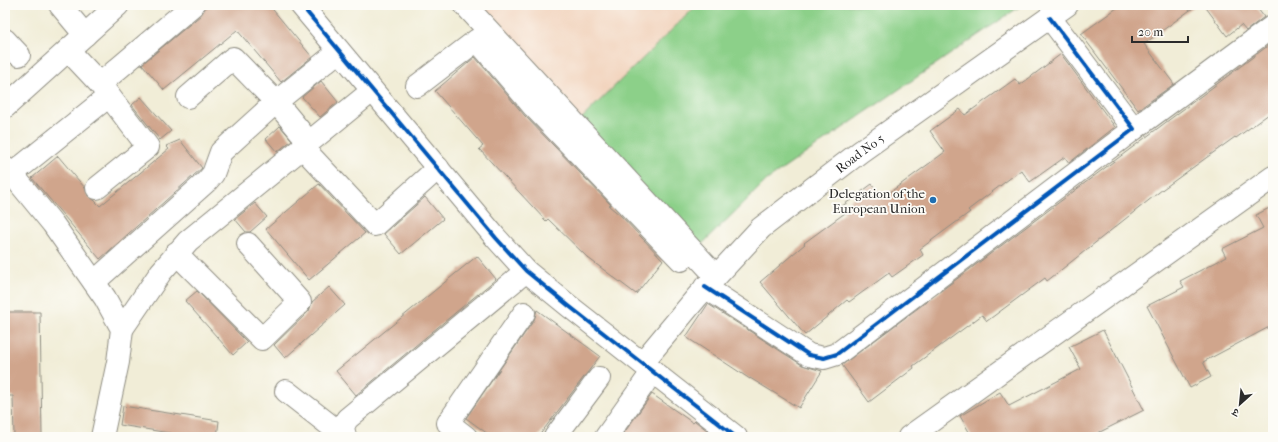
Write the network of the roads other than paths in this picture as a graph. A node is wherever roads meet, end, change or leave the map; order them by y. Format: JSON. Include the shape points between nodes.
{"nodes":[{"id":1,"x":60,"y":5,"type":"edge"},
{"id":2,"x":118,"y":5,"type":"edge"},
{"id":3,"x":193,"y":5,"type":"edge"},
{"id":4,"x":301,"y":5,"type":"edge"},
{"id":5,"x":465,"y":5,"type":"edge"},
{"id":6,"x":1068,"y":5,"type":"edge"},
{"id":7,"x":1050,"y":18,"type":"junction"},
{"id":8,"x":1273,"y":26,"type":"edge"},
{"id":9,"x":86,"y":35,"type":"junction"},
{"id":10,"x":68,"y":50,"type":"junction"},
{"id":11,"x":339,"y":50,"type":"junction"},
{"id":12,"x":417,"y":86,"type":"dead end"},
{"id":13,"x":105,"y":90,"type":"junction"},
{"id":14,"x":372,"y":91,"type":"junction"},
{"id":15,"x":188,"y":97,"type":"dead end"},
{"id":16,"x":276,"y":102,"type":"junction"},
{"id":17,"x":5,"y":108,"type":"edge"},
{"id":18,"x":1134,"y":129,"type":"junction"},
{"id":19,"x":305,"y":144,"type":"junction"},
{"id":20,"x":438,"y":168,"type":"junction"},
{"id":21,"x":8,"y":171,"type":"edge"},
{"id":22,"x":1273,"y":177,"type":"edge"},
{"id":23,"x":203,"y":185,"type":"junction"},
{"id":24,"x":97,"y":188,"type":"dead end"},
{"id":25,"x":226,"y":209,"type":"junction"},
{"id":26,"x":248,"y":244,"type":"dead end"},
{"id":27,"x":690,"y":249,"type":"junction"},
{"id":28,"x":176,"y":253,"type":"junction"},
{"id":29,"x":526,"y":271,"type":"junction"},
{"id":30,"x":94,"y":282,"type":"junction"},
{"id":31,"x":711,"y":282,"type":"junction"},
{"id":32,"x":524,"y":313,"type":"dead end"},
{"id":33,"x":122,"y":329,"type":"junction"},
{"id":34,"x":648,"y":367,"type":"junction"},
{"id":35,"x":599,"y":378,"type":"dead end"},
{"id":36,"x":286,"y":391,"type":"dead end"},
{"id":37,"x":102,"y":437,"type":"edge"},
{"id":38,"x":345,"y":437,"type":"edge"},
{"id":39,"x":466,"y":437,"type":"edge"},
{"id":40,"x":555,"y":437,"type":"edge"},
{"id":41,"x":606,"y":437,"type":"edge"},
{"id":42,"x":736,"y":437,"type":"edge"},
{"id":43,"x":909,"y":437,"type":"edge"}],
"edges":[{"from":1,"to":9,"type":"street"},
{"from":2,"to":9,"type":"street"},
{"from":3,"to":13,"type":"street"},
{"from":4,"to":11,"type":"street"},
{"from":5,"to":27,"type":"street"},
{"from":6,"to":7,"type":"street","name":"Road No 5"},
{"from":7,"to":18,"type":"street"},
{"from":7,"to":31,"type":"street","name":"Road No 5","via":[[860,152],[761,228]]},
{"from":8,"to":18,"type":"street"},
{"from":9,"to":10,"type":"street"},
{"from":10,"to":13,"type":"street"},
{"from":10,"to":17,"type":"street"},
{"from":11,"to":14,"type":"street"},
{"from":11,"to":16,"type":"street"},
{"from":12,"to":27,"type":"street","via":[[477,40],[534,107],[681,260]]},
{"from":13,"to":21,"type":"street"},
{"from":13,"to":24,"type":"street","via":[[148,147]]},
{"from":14,"to":19,"type":"street"},
{"from":14,"to":20,"type":"street"},
{"from":15,"to":16,"type":"street","via":[[233,58]]},
{"from":16,"to":19,"type":"street"},
{"from":16,"to":23,"type":"street","via":[[220,152],[213,174]]},
{"from":18,"to":31,"type":"street","via":[[837,354],[824,358],[809,355]]},
{"from":19,"to":20,"type":"street","via":[[375,225]]},
{"from":19,"to":25,"type":"street"},
{"from":20,"to":29,"type":"street"},
{"from":21,"to":30,"type":"street","via":[[53,224]]},
{"from":22,"to":43,"type":"street"},
{"from":23,"to":25,"type":"street"},
{"from":23,"to":30,"type":"street"},
{"from":25,"to":28,"type":"street"},
{"from":26,"to":28,"type":"street","via":[[300,302],[262,339]]},
{"from":27,"to":31,"type":"street"},
{"from":28,"to":33,"type":"street"},
{"from":29,"to":34,"type":"street"},
{"from":29,"to":38,"type":"street","via":[[347,419],[343,427]]},
{"from":30,"to":33,"type":"street"},
{"from":31,"to":34,"type":"street","name":"Road No 5"},
{"from":32,"to":39,"type":"street","via":[[448,423]]},
{"from":33,"to":37,"type":"street","via":[[118,362]]},
{"from":34,"to":41,"type":"street","name":"Road No 5"},
{"from":34,"to":42,"type":"street"},
{"from":35,"to":40,"type":"street"},
{"from":36,"to":38,"type":"street"}]}
